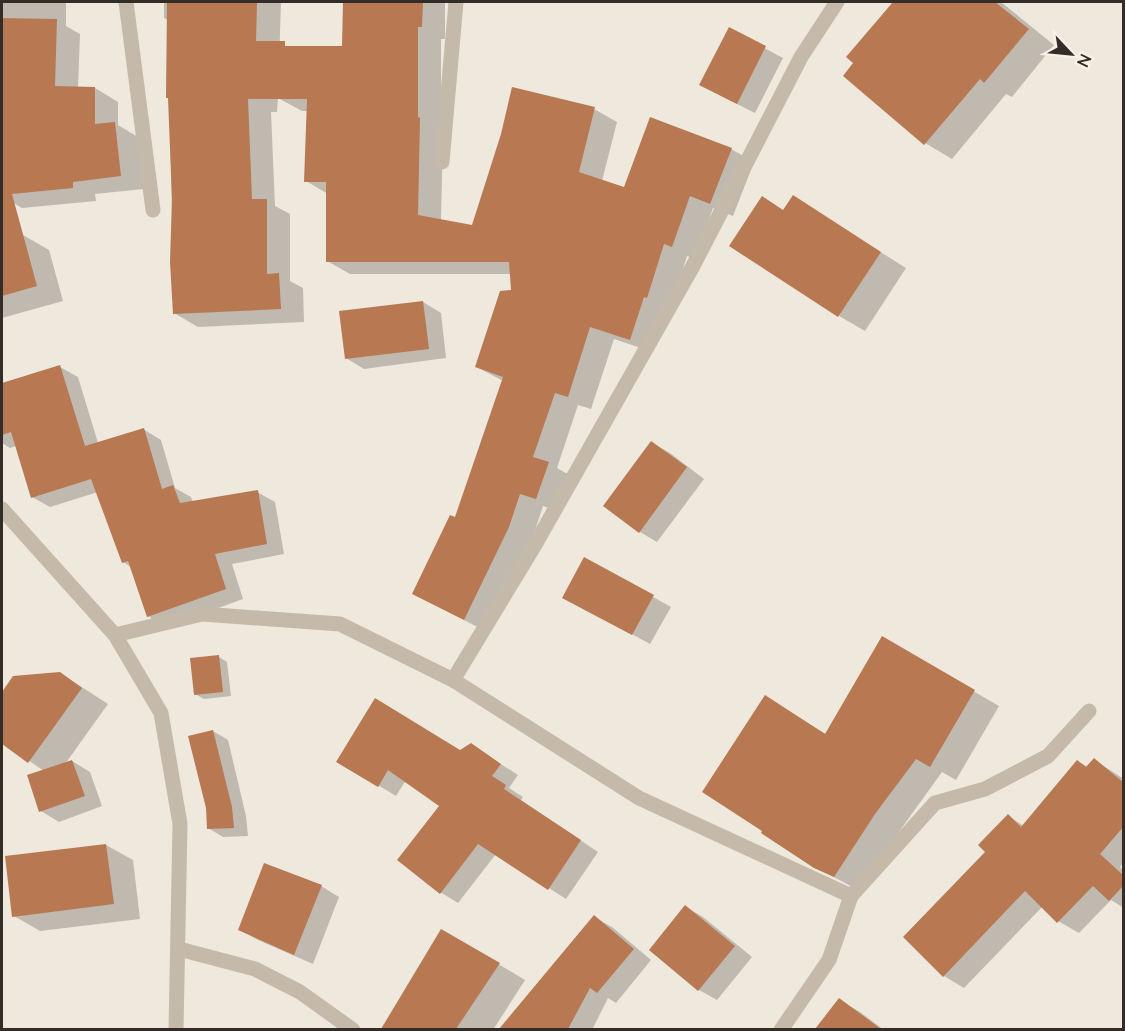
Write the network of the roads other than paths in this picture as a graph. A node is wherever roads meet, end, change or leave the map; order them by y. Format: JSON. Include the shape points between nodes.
{"nodes":[{"id":1,"x":126,"y":2,"type":"edge"},
{"id":2,"x":456,"y":2,"type":"edge"},
{"id":3,"x":837,"y":2,"type":"edge"},
{"id":4,"x":442,"y":162,"type":"dead end"},
{"id":5,"x":153,"y":210,"type":"dead end"},
{"id":6,"x":2,"y":509,"type":"edge"},
{"id":7,"x":115,"y":634,"type":"junction"},
{"id":8,"x":453,"y":680,"type":"junction"},
{"id":9,"x":1089,"y":711,"type":"dead end"},
{"id":10,"x":851,"y":896,"type":"junction"},
{"id":11,"x":179,"y":949,"type":"junction"},
{"id":12,"x":176,"y":1029,"type":"edge"},
{"id":13,"x":353,"y":1029,"type":"edge"},
{"id":14,"x":781,"y":1029,"type":"edge"}],
"edges":[{"from":1,"to":5,"type":"street"},
{"from":2,"to":4,"type":"street"},
{"from":3,"to":8,"type":"street","via":[[801,57],[676,297]]},
{"from":6,"to":7,"type":"street"},
{"from":7,"to":8,"type":"street","via":[[202,614],[340,624]]},
{"from":7,"to":11,"type":"street","via":[[161,713],[180,824]]},
{"from":8,"to":10,"type":"street","via":[[639,798]]},
{"from":9,"to":10,"type":"street","via":[[1048,756],[985,789],[935,803]]},
{"from":10,"to":14,"type":"street","via":[[829,960]]},
{"from":11,"to":12,"type":"street"},
{"from":11,"to":13,"type":"street","via":[[255,969],[300,992]]}]}
